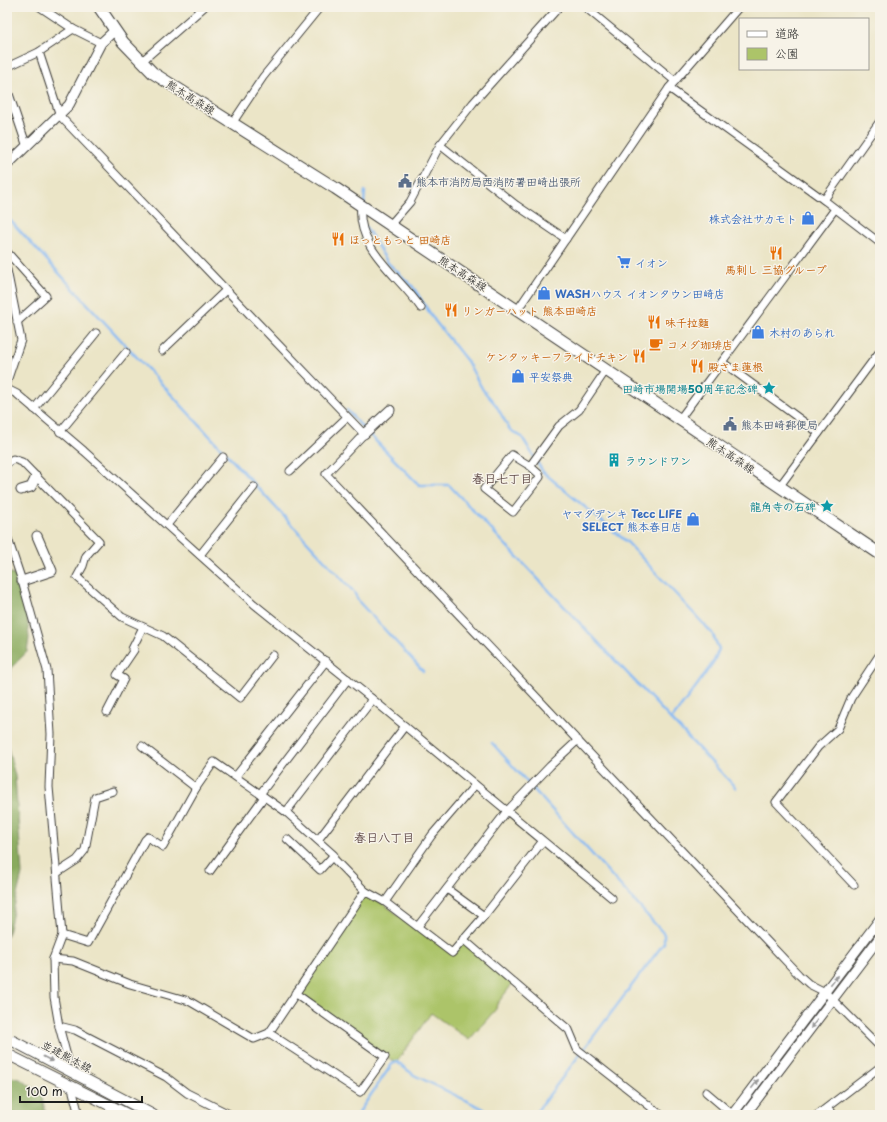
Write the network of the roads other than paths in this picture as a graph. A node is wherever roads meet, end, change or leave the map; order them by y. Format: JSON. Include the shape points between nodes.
{"nodes":[{"id":1,"x":40,"y":7,"type":"edge"},
{"id":2,"x":99,"y":7,"type":"edge"},
{"id":3,"x":204,"y":7,"type":"edge"},
{"id":4,"x":320,"y":7,"type":"edge"},
{"id":5,"x":559,"y":7,"type":"edge"},
{"id":6,"x":585,"y":7,"type":"edge"},
{"id":7,"x":739,"y":7,"type":"edge"},
{"id":8,"x":73,"y":29,"type":"junction"},
{"id":9,"x":114,"y":31,"type":"junction"},
{"id":10,"x":101,"y":44,"type":"junction"},
{"id":11,"x":40,"y":52,"type":"junction"},
{"id":12,"x":142,"y":62,"type":"junction"},
{"id":13,"x":7,"y":67,"type":"edge"},
{"id":14,"x":675,"y":81,"type":"junction"},
{"id":15,"x":7,"y":88,"type":"edge"},
{"id":16,"x":669,"y":88,"type":"junction"},
{"id":17,"x":60,"y":116,"type":"junction"},
{"id":18,"x":880,"y":121,"type":"edge"},
{"id":19,"x":233,"y":122,"type":"junction"},
{"id":20,"x":440,"y":145,"type":"junction"},
{"id":21,"x":26,"y":147,"type":"junction"},
{"id":22,"x":7,"y":165,"type":"edge"},
{"id":23,"x":824,"y":200,"type":"junction"},
{"id":24,"x":361,"y":205,"type":"junction"},
{"id":25,"x":835,"y":210,"type":"junction"},
{"id":26,"x":390,"y":225,"type":"junction"},
{"id":27,"x":566,"y":239,"type":"junction"},
{"id":28,"x":880,"y":243,"type":"edge"},
{"id":29,"x":7,"y":252,"type":"edge"},
{"id":30,"x":7,"y":270,"type":"edge"},
{"id":31,"x":225,"y":290,"type":"junction"},
{"id":32,"x":421,"y":308,"type":"dead end"},
{"id":33,"x":518,"y":309,"type":"junction"},
{"id":34,"x":17,"y":322,"type":"junction"},
{"id":35,"x":96,"y":333,"type":"dead end"},
{"id":36,"x":162,"y":350,"type":"dead end"},
{"id":37,"x":880,"y":351,"type":"edge"},
{"id":38,"x":126,"y":352,"type":"dead end"},
{"id":39,"x":722,"y":362,"type":"junction"},
{"id":40,"x":606,"y":370,"type":"junction"},
{"id":41,"x":7,"y":381,"type":"edge"},
{"id":42,"x":7,"y":389,"type":"edge"},
{"id":43,"x":34,"y":409,"type":"junction"},
{"id":44,"x":390,"y":410,"type":"dead end"},
{"id":45,"x":347,"y":417,"type":"junction"},
{"id":46,"x":679,"y":420,"type":"junction"},
{"id":47,"x":60,"y":432,"type":"junction"},
{"id":48,"x":363,"y":433,"type":"junction"},
{"id":49,"x":819,"y":433,"type":"junction"},
{"id":50,"x":223,"y":457,"type":"dead end"},
{"id":51,"x":7,"y":463,"type":"edge"},
{"id":52,"x":530,"y":466,"type":"junction"},
{"id":53,"x":290,"y":471,"type":"dead end"},
{"id":54,"x":36,"y":477,"type":"junction"},
{"id":55,"x":254,"y":487,"type":"dead end"},
{"id":56,"x":779,"y":487,"type":"junction"},
{"id":57,"x":21,"y":490,"type":"dead end"},
{"id":58,"x":167,"y":525,"type":"junction"},
{"id":59,"x":7,"y":536,"type":"edge"},
{"id":60,"x":37,"y":536,"type":"dead end"},
{"id":61,"x":880,"y":554,"type":"edge"},
{"id":62,"x":200,"y":555,"type":"junction"},
{"id":63,"x":22,"y":580,"type":"junction"},
{"id":64,"x":143,"y":627,"type":"junction"},
{"id":65,"x":880,"y":654,"type":"edge"},
{"id":66,"x":273,"y":656,"type":"dead end"},
{"id":67,"x":326,"y":661,"type":"junction"},
{"id":68,"x":348,"y":679,"type":"junction"},
{"id":69,"x":372,"y":698,"type":"junction"},
{"id":70,"x":107,"y":712,"type":"dead end"},
{"id":71,"x":405,"y":726,"type":"junction"},
{"id":72,"x":578,"y":740,"type":"junction"},
{"id":73,"x":142,"y":746,"type":"dead end"},
{"id":74,"x":236,"y":776,"type":"junction"},
{"id":75,"x":475,"y":784,"type":"junction"},
{"id":76,"x":196,"y":788,"type":"junction"},
{"id":77,"x":113,"y":791,"type":"dead end"},
{"id":78,"x":262,"y":796,"type":"junction"},
{"id":79,"x":507,"y":811,"type":"junction"},
{"id":80,"x":286,"y":812,"type":"junction"},
{"id":81,"x":287,"y":839,"type":"dead end"},
{"id":82,"x":318,"y":840,"type":"junction"},
{"id":83,"x":542,"y":842,"type":"junction"},
{"id":84,"x":332,"y":858,"type":"junction"},
{"id":85,"x":210,"y":871,"type":"dead end"},
{"id":86,"x":57,"y":873,"type":"junction"},
{"id":87,"x":854,"y":885,"type":"dead end"},
{"id":88,"x":446,"y":889,"type":"junction"},
{"id":89,"x":365,"y":890,"type":"junction"},
{"id":90,"x":612,"y":898,"type":"dead end"},
{"id":91,"x":385,"y":902,"type":"junction"},
{"id":92,"x":484,"y":916,"type":"junction"},
{"id":93,"x":880,"y":920,"type":"edge"},
{"id":94,"x":418,"y":926,"type":"junction"},
{"id":95,"x":62,"y":935,"type":"junction"},
{"id":96,"x":880,"y":937,"type":"edge"},
{"id":97,"x":463,"y":939,"type":"junction"},
{"id":98,"x":53,"y":959,"type":"junction"},
{"id":99,"x":825,"y":992,"type":"junction"},
{"id":100,"x":295,"y":994,"type":"junction"},
{"id":101,"x":832,"y":1000,"type":"junction"},
{"id":102,"x":59,"y":1026,"type":"junction"},
{"id":103,"x":269,"y":1033,"type":"junction"},
{"id":104,"x":13,"y":1041,"type":"dead end"},
{"id":105,"x":880,"y":1047,"type":"edge"},
{"id":106,"x":7,"y":1054,"type":"edge"},
{"id":107,"x":68,"y":1060,"type":"dead end"},
{"id":108,"x":880,"y":1068,"type":"edge"},
{"id":109,"x":73,"y":1092,"type":"dead end"},
{"id":110,"x":706,"y":1092,"type":"dead end"},
{"id":111,"x":827,"y":1108,"type":"junction"},
{"id":112,"x":79,"y":1115,"type":"edge"},
{"id":113,"x":130,"y":1115,"type":"edge"},
{"id":114,"x":152,"y":1115,"type":"edge"},
{"id":115,"x":232,"y":1115,"type":"edge"},
{"id":116,"x":661,"y":1115,"type":"edge"},
{"id":117,"x":732,"y":1115,"type":"edge"},
{"id":118,"x":745,"y":1115,"type":"edge"},
{"id":119,"x":817,"y":1115,"type":"edge"},
{"id":120,"x":833,"y":1115,"type":"edge"}],
"edges":[{"from":1,"to":8,"type":"street"},
{"from":2,"to":9,"type":"main road","name":"熊本高森線"},
{"from":3,"to":12,"type":"street"},
{"from":4,"to":19,"type":"street","via":[[263,77]]},
{"from":5,"to":20,"type":"street","via":[[473,103]]},
{"from":6,"to":14,"type":"street"},
{"from":7,"to":14,"type":"street"},
{"from":8,"to":10,"type":"street"},
{"from":8,"to":11,"type":"street"},
{"from":9,"to":10,"type":"street"},
{"from":9,"to":12,"type":"main road","name":"熊本高森線"},
{"from":10,"to":17,"type":"street","via":[[69,105]]},
{"from":11,"to":13,"type":"street"},
{"from":11,"to":17,"type":"street"},
{"from":12,"to":19,"type":"main road","name":"熊本高森線","via":[[153,73]]},
{"from":14,"to":16,"type":"street"},
{"from":15,"to":21,"type":"street"},
{"from":16,"to":23,"type":"street"},
{"from":16,"to":27,"type":"street"},
{"from":17,"to":21,"type":"street"},
{"from":17,"to":31,"type":"street"},
{"from":18,"to":23,"type":"street"},
{"from":19,"to":24,"type":"main road","name":"熊本高森線"},
{"from":20,"to":26,"type":"street","via":[[410,202]]},
{"from":20,"to":27,"type":"street","via":[[516,205]]},
{"from":21,"to":22,"type":"street"},
{"from":23,"to":25,"type":"street"},
{"from":24,"to":26,"type":"main road","name":"熊本高森線"},
{"from":24,"to":32,"type":"street","via":[[363,234],[381,264],[401,282]]},
{"from":25,"to":28,"type":"street"},
{"from":25,"to":39,"type":"street"},
{"from":26,"to":33,"type":"main road","name":"熊本高森線"},
{"from":27,"to":33,"type":"street"},
{"from":29,"to":34,"type":"street","via":[[46,296]]},
{"from":30,"to":34,"type":"street"},
{"from":31,"to":36,"type":"street"},
{"from":31,"to":45,"type":"street"},
{"from":33,"to":40,"type":"main road","name":"熊本高森線"},
{"from":34,"to":41,"type":"street","via":[[21,340]]},
{"from":35,"to":43,"type":"street"},
{"from":37,"to":49,"type":"street"},
{"from":38,"to":47,"type":"street"},
{"from":39,"to":46,"type":"street"},
{"from":39,"to":49,"type":"street"},
{"from":40,"to":46,"type":"main road","name":"熊本高森線"},
{"from":40,"to":52,"type":"street","via":[[579,410],[560,426]]},
{"from":42,"to":43,"type":"street"},
{"from":43,"to":47,"type":"street"},
{"from":44,"to":48,"type":"street"},
{"from":45,"to":48,"type":"street"},
{"from":45,"to":53,"type":"street"},
{"from":46,"to":56,"type":"main road","name":"熊本高森線"},
{"from":47,"to":58,"type":"street"},
{"from":48,"to":72,"type":"street","via":[[326,474]]},
{"from":49,"to":56,"type":"street"},
{"from":50,"to":58,"type":"street"},
{"from":51,"to":54,"type":"street","via":[[13,459],[22,462]]},
{"from":52,"to":52,"type":"street","via":[[540,477],[512,512],[484,489],[512,455]]},
{"from":54,"to":57,"type":"street","via":[[32,487]]},
{"from":54,"to":64,"type":"street","via":[[99,541],[86,556],[77,577],[122,618]]},
{"from":55,"to":62,"type":"street"},
{"from":56,"to":61,"type":"main road","name":"熊本高森線"},
{"from":58,"to":62,"type":"street"},
{"from":59,"to":63,"type":"street"},
{"from":60,"to":63,"type":"street","via":[[52,571]]},
{"from":62,"to":67,"type":"street","via":[[254,604]]},
{"from":63,"to":86,"type":"street","via":[[47,670],[51,734],[49,787]]},
{"from":64,"to":66,"type":"street","via":[[163,636],[240,698]]},
{"from":64,"to":70,"type":"street","via":[[132,649],[134,650],[117,675],[124,679]]},
{"from":65,"to":87,"type":"street","via":[[851,698],[838,729],[818,747],[776,802]]},
{"from":67,"to":68,"type":"street"},
{"from":67,"to":74,"type":"street"},
{"from":68,"to":69,"type":"street"},
{"from":68,"to":78,"type":"street"},
{"from":69,"to":71,"type":"street"},
{"from":69,"to":80,"type":"street","via":[[341,743]]},
{"from":71,"to":75,"type":"street"},
{"from":71,"to":82,"type":"street"},
{"from":72,"to":79,"type":"street"},
{"from":72,"to":99,"type":"street","via":[[799,975]]},
{"from":73,"to":76,"type":"street"},
{"from":74,"to":76,"type":"street","via":[[214,762]]},
{"from":74,"to":78,"type":"street"},
{"from":75,"to":79,"type":"street"},
{"from":75,"to":91,"type":"street","via":[[432,835]]},
{"from":76,"to":95,"type":"street","via":[[163,847],[148,837],[145,840],[88,943]]},
{"from":77,"to":86,"type":"street","via":[[96,797],[85,850],[77,860]]},
{"from":78,"to":80,"type":"street"},
{"from":78,"to":85,"type":"street"},
{"from":79,"to":83,"type":"street"},
{"from":79,"to":88,"type":"street"},
{"from":80,"to":82,"type":"street"},
{"from":81,"to":84,"type":"street","via":[[320,870]]},
{"from":82,"to":84,"type":"street","via":[[334,855]]},
{"from":83,"to":90,"type":"street"},
{"from":83,"to":92,"type":"street"},
{"from":84,"to":89,"type":"street"},
{"from":86,"to":95,"type":"street"},
{"from":88,"to":92,"type":"street"},
{"from":88,"to":94,"type":"street"},
{"from":89,"to":91,"type":"street"},
{"from":89,"to":100,"type":"street"},
{"from":91,"to":94,"type":"street"},
{"from":92,"to":97,"type":"street"},
{"from":99,"to":93,"type":"street","one_way":true},
{"from":94,"to":97,"type":"street","via":[[452,953]]},
{"from":95,"to":98,"type":"street"},
{"from":96,"to":101,"type":"street"},
{"from":97,"to":116,"type":"street","via":[[569,1030],[577,1049]]},
{"from":98,"to":102,"type":"street","via":[[54,997]]},
{"from":98,"to":103,"type":"street","via":[[73,961],[130,984],[190,1002],[254,1039]]},
{"from":99,"to":101,"type":"street"},
{"from":117,"to":99,"type":"street","one_way":true},
{"from":100,"to":103,"type":"street"},
{"from":100,"to":103,"type":"street","via":[[385,1057],[360,1092]]},
{"from":101,"to":105,"type":"street"},
{"from":101,"to":118,"type":"street","one_way":true},
{"from":102,"to":107,"type":"street"},
{"from":102,"to":115,"type":"street","via":[[75,1030],[166,1077],[187,1093]]},
{"from":104,"to":114,"type":"main road","name":"並建熊本線","one_way":true},
{"from":106,"to":113,"type":"main road"},
{"from":108,"to":111,"type":"street"},
{"from":109,"to":112,"type":"street"},
{"from":110,"to":117,"type":"street"},
{"from":111,"to":119,"type":"street"},
{"from":111,"to":120,"type":"street"}]}
